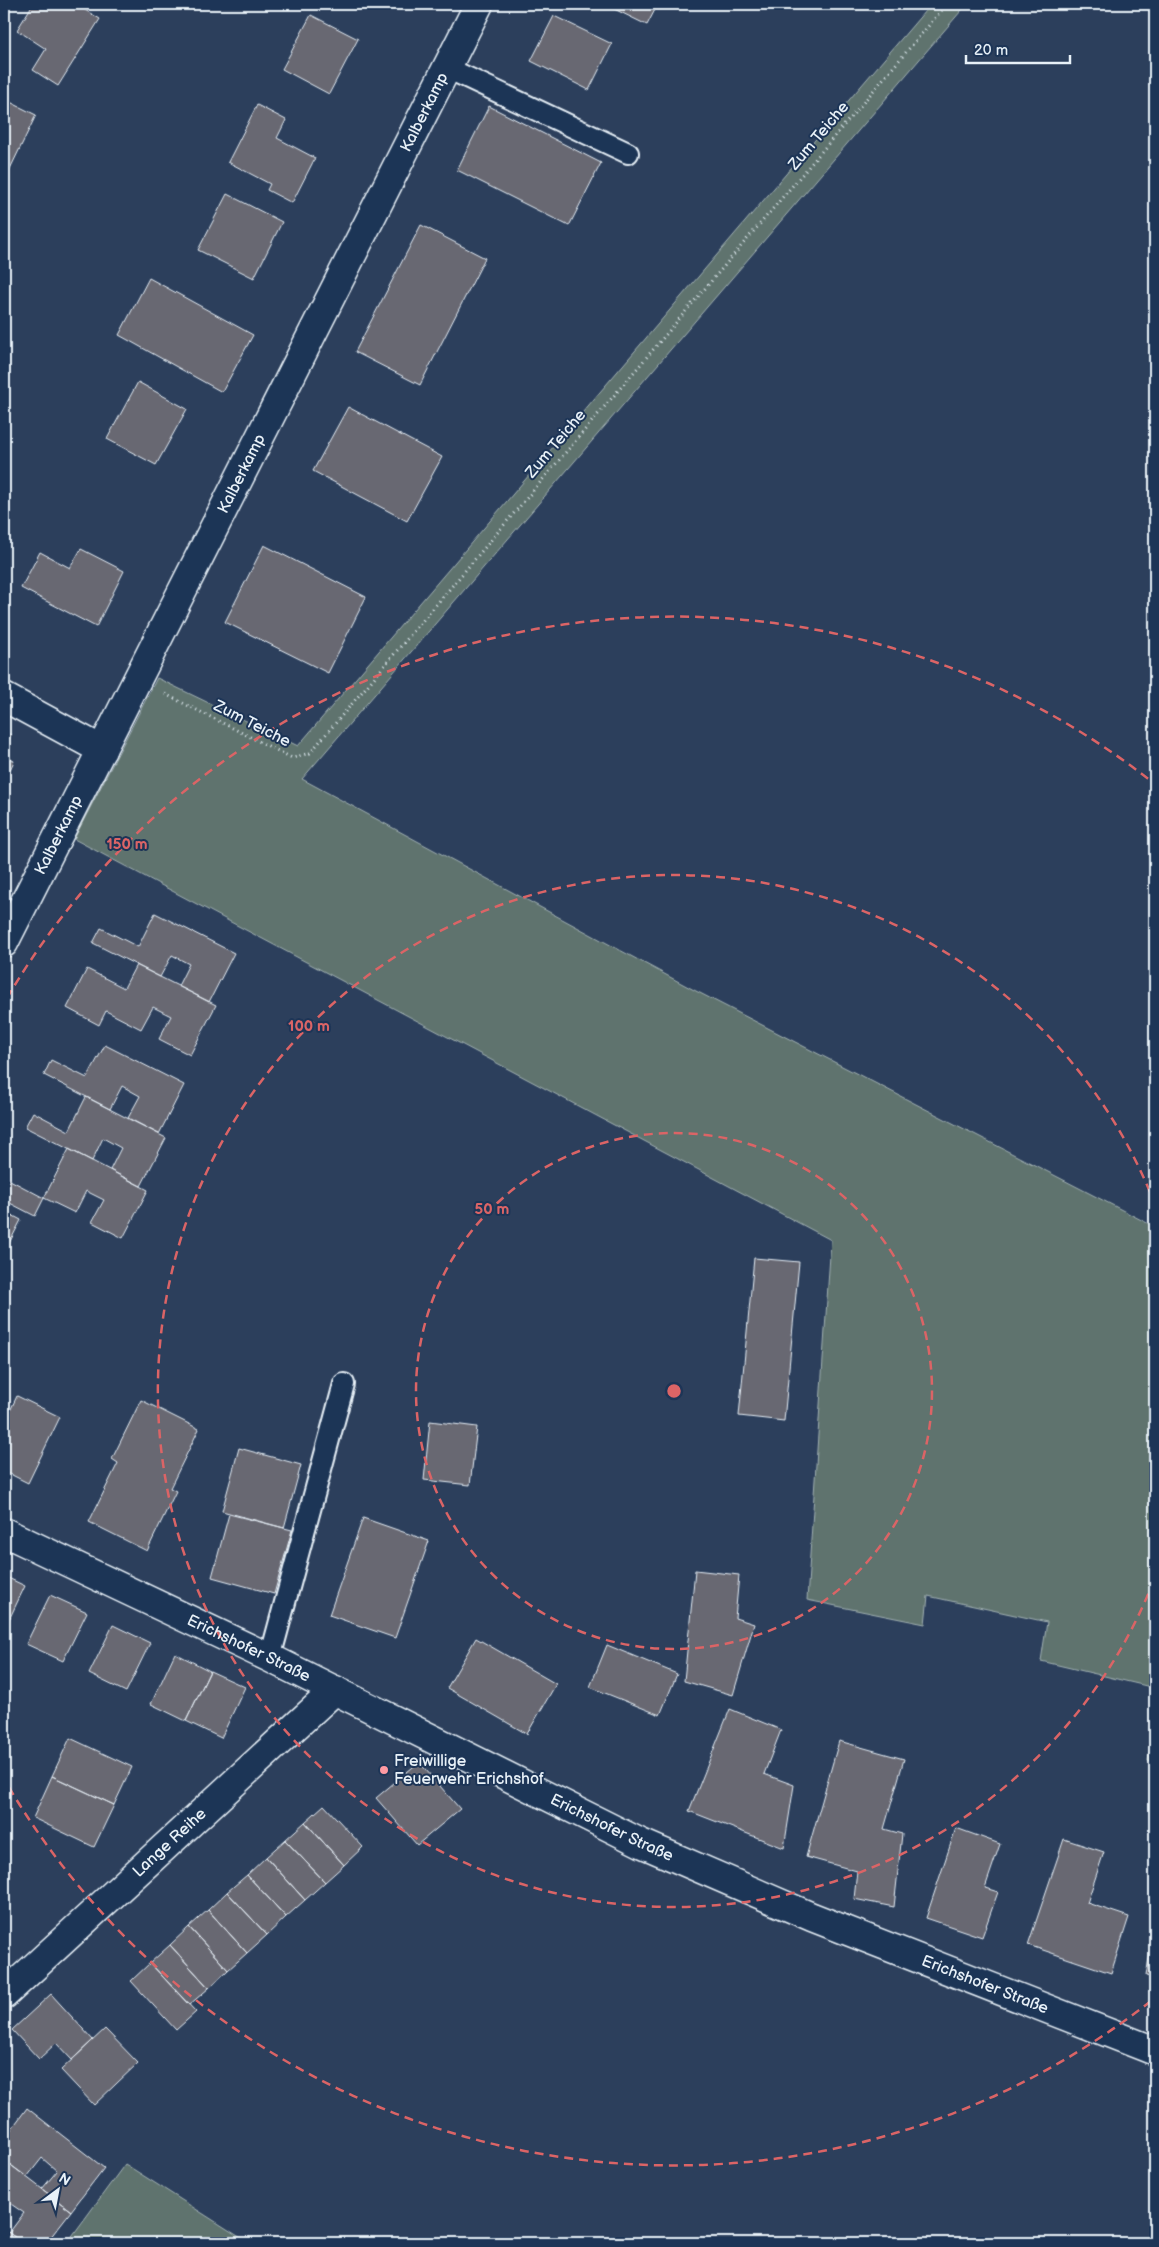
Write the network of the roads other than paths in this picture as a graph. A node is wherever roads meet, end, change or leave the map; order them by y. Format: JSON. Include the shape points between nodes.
{"nodes":[{"id":1,"x":479,"y":4,"type":"edge"},
{"id":2,"x":447,"y":68,"type":"junction"},
{"id":3,"x":628,"y":153,"type":"dead end"},
{"id":4,"x":4,"y":697,"type":"edge"},
{"id":5,"x":102,"y":750,"type":"junction"},
{"id":6,"x":4,"y":943,"type":"edge"},
{"id":7,"x":344,"y":1384,"type":"dead end"},
{"id":8,"x":4,"y":1532,"type":"edge"},
{"id":9,"x":270,"y":1658,"type":"junction"},
{"id":10,"x":335,"y":1690,"type":"junction"},
{"id":11,"x":4,"y":1995,"type":"edge"},
{"id":12,"x":1155,"y":2051,"type":"edge"}],
"edges":[{"from":1,"to":2,"type":"street","name":"Kalberkamp"},
{"from":2,"to":3,"type":"lane"},
{"from":2,"to":5,"type":"street","name":"Kalberkamp"},
{"from":4,"to":5,"type":"street"},
{"from":5,"to":6,"type":"street","name":"Kalberkamp"},
{"from":7,"to":9,"type":"lane"},
{"from":8,"to":9,"type":"street","name":"Erichshofer Straße"},
{"from":9,"to":10,"type":"street","name":"Erichshofer Straße"},
{"from":10,"to":11,"type":"street","name":"Lange Reihe"},
{"from":10,"to":12,"type":"street","name":"Erichshofer Straße","via":[[650,1846],[812,1917]]}]}
